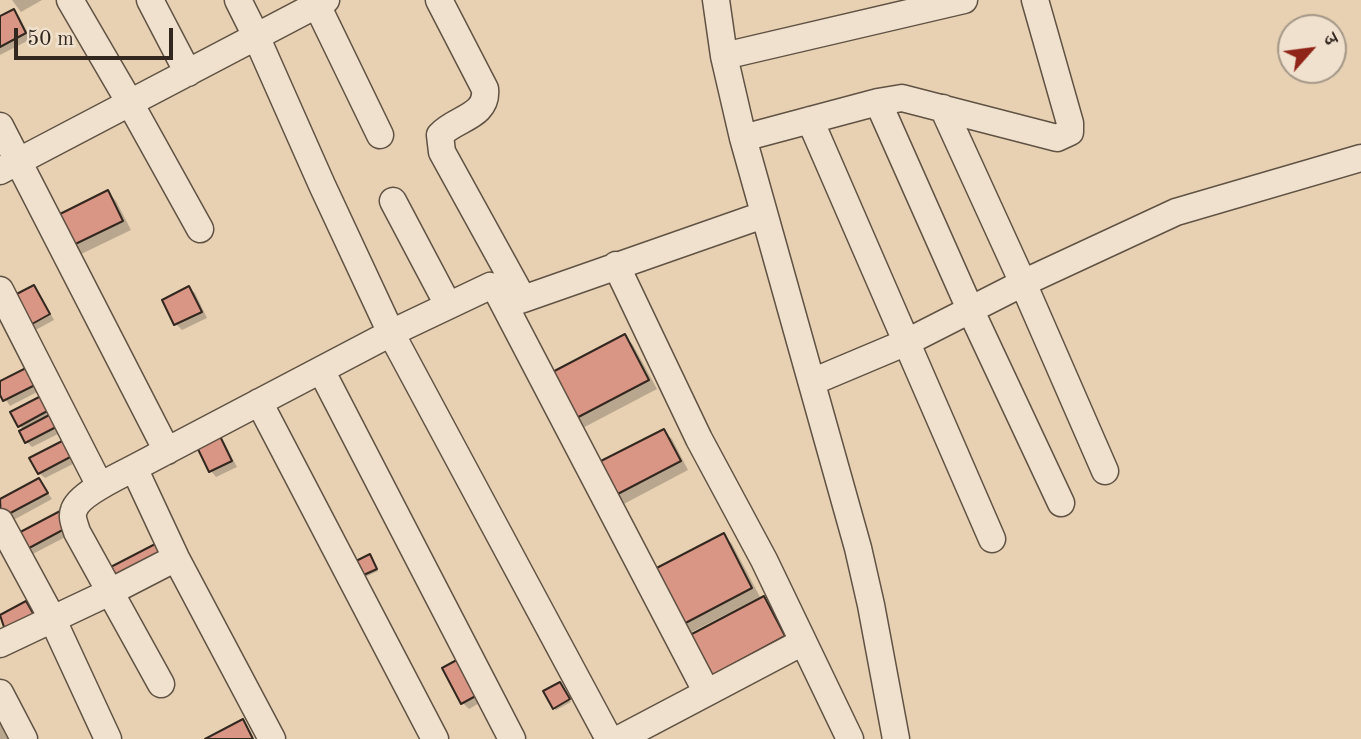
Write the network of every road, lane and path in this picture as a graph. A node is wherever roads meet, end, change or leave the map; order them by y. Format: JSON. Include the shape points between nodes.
{"nodes":[{"id":1,"x":70,"y":0,"type":"edge"},
{"id":2,"x":150,"y":0,"type":"edge"},
{"id":3,"x":238,"y":0,"type":"edge"},
{"id":4,"x":439,"y":0,"type":"edge"},
{"id":5,"x":964,"y":0,"type":"edge"},
{"id":6,"x":1035,"y":0,"type":"edge"},
{"id":7,"x":322,"y":2,"type":"edge"},
{"id":8,"x":714,"y":3,"type":"edge"},
{"id":9,"x":257,"y":36,"type":"junction"},
{"id":10,"x":724,"y":55,"type":"junction"},
{"id":11,"x":188,"y":73,"type":"junction"},
{"id":12,"x":878,"y":102,"type":"junction"},
{"id":13,"x":130,"y":103,"type":"junction"},
{"id":14,"x":943,"y":108,"type":"junction"},
{"id":15,"x":810,"y":120,"type":"junction"},
{"id":16,"x":0,"y":126,"type":"edge"},
{"id":17,"x":380,"y":135,"type":"dead end"},
{"id":18,"x":743,"y":138,"type":"junction"},
{"id":19,"x":1361,"y":159,"type":"edge"},
{"id":20,"x":9,"y":166,"type":"edge"},
{"id":21,"x":393,"y":201,"type":"dead end"},
{"id":22,"x":763,"y":215,"type":"junction"},
{"id":23,"x":200,"y":229,"type":"dead end"},
{"id":24,"x":616,"y":265,"type":"junction"},
{"id":25,"x":1023,"y":283,"type":"junction"},
{"id":26,"x":0,"y":290,"type":"edge"},
{"id":27,"x":514,"y":303,"type":"junction"},
{"id":28,"x":447,"y":305,"type":"junction"},
{"id":29,"x":970,"y":309,"type":"junction"},
{"id":30,"x":391,"y":333,"type":"junction"},
{"id":31,"x":907,"y":342,"type":"junction"},
{"id":32,"x":321,"y":370,"type":"junction"},
{"id":33,"x":812,"y":382,"type":"junction"},
{"id":34,"x":259,"y":402,"type":"junction"},
{"id":35,"x":167,"y":451,"type":"junction"},
{"id":36,"x":134,"y":468,"type":"junction"},
{"id":37,"x":1105,"y":471,"type":"dead end"},
{"id":38,"x":100,"y":486,"type":"junction"},
{"id":39,"x":1061,"y":503,"type":"dead end"},
{"id":40,"x":0,"y":522,"type":"edge"},
{"id":41,"x":992,"y":539,"type":"dead end"},
{"id":42,"x":176,"y":558,"type":"junction"},
{"id":43,"x":110,"y":592,"type":"junction"},
{"id":44,"x":52,"y":618,"type":"junction"},
{"id":45,"x":803,"y":642,"type":"junction"},
{"id":46,"x":0,"y":644,"type":"edge"},
{"id":47,"x":161,"y":684,"type":"dead end"},
{"id":48,"x":706,"y":691,"type":"junction"},
{"id":49,"x":0,"y":692,"type":"edge"},
{"id":50,"x":24,"y":739,"type":"edge"},
{"id":51,"x":108,"y":739,"type":"edge"},
{"id":52,"x":272,"y":739,"type":"edge"},
{"id":53,"x":435,"y":739,"type":"edge"},
{"id":54,"x":512,"y":739,"type":"edge"},
{"id":55,"x":609,"y":739,"type":"edge"},
{"id":56,"x":619,"y":739,"type":"edge"},
{"id":57,"x":850,"y":739,"type":"edge"},
{"id":58,"x":896,"y":739,"type":"edge"}],
"edges":[{"from":1,"to":13,"type":"street"},
{"from":2,"to":11,"type":"street"},
{"from":3,"to":9,"type":"street"},
{"from":4,"to":27,"type":"street","via":[[486,99],[471,116],[440,135],[442,152]]},
{"from":5,"to":10,"type":"street"},
{"from":6,"to":14,"type":"street","via":[[1070,132],[1057,138]]},
{"from":7,"to":9,"type":"street"},
{"from":7,"to":17,"type":"street"},
{"from":8,"to":10,"type":"street"},
{"from":9,"to":11,"type":"street"},
{"from":9,"to":30,"type":"street"},
{"from":10,"to":18,"type":"street"},
{"from":11,"to":13,"type":"street"},
{"from":12,"to":14,"type":"street","via":[[902,98]]},
{"from":12,"to":15,"type":"street"},
{"from":12,"to":29,"type":"street"},
{"from":13,"to":20,"type":"street"},
{"from":13,"to":23,"type":"street"},
{"from":14,"to":25,"type":"street"},
{"from":15,"to":18,"type":"street"},
{"from":15,"to":31,"type":"street"},
{"from":16,"to":20,"type":"street"},
{"from":18,"to":22,"type":"street"},
{"from":19,"to":25,"type":"street","via":[[1176,212]]},
{"from":20,"to":35,"type":"street"},
{"from":21,"to":28,"type":"street"},
{"from":22,"to":24,"type":"street"},
{"from":22,"to":33,"type":"street"},
{"from":24,"to":27,"type":"street"},
{"from":24,"to":45,"type":"street"},
{"from":25,"to":29,"type":"street"},
{"from":25,"to":37,"type":"street"},
{"from":26,"to":38,"type":"street"},
{"from":27,"to":28,"type":"street","via":[[490,286]]},
{"from":27,"to":48,"type":"street"},
{"from":28,"to":30,"type":"street"},
{"from":29,"to":31,"type":"street"},
{"from":29,"to":39,"type":"street"},
{"from":30,"to":32,"type":"street"},
{"from":30,"to":55,"type":"street"},
{"from":31,"to":33,"type":"street"},
{"from":31,"to":41,"type":"street"},
{"from":32,"to":34,"type":"street"},
{"from":32,"to":54,"type":"street"},
{"from":33,"to":58,"type":"street","via":[[871,605]]},
{"from":34,"to":35,"type":"street"},
{"from":34,"to":53,"type":"street"},
{"from":35,"to":36,"type":"street"},
{"from":36,"to":38,"type":"street"},
{"from":36,"to":42,"type":"street"},
{"from":38,"to":43,"type":"street","via":[[74,509],[73,519]]},
{"from":40,"to":44,"type":"street"},
{"from":42,"to":43,"type":"street"},
{"from":42,"to":52,"type":"street"},
{"from":43,"to":44,"type":"street"},
{"from":43,"to":47,"type":"street"},
{"from":44,"to":46,"type":"street"},
{"from":44,"to":51,"type":"street"},
{"from":45,"to":48,"type":"street"},
{"from":45,"to":57,"type":"street"},
{"from":48,"to":56,"type":"street"},
{"from":49,"to":50,"type":"street"}]}
